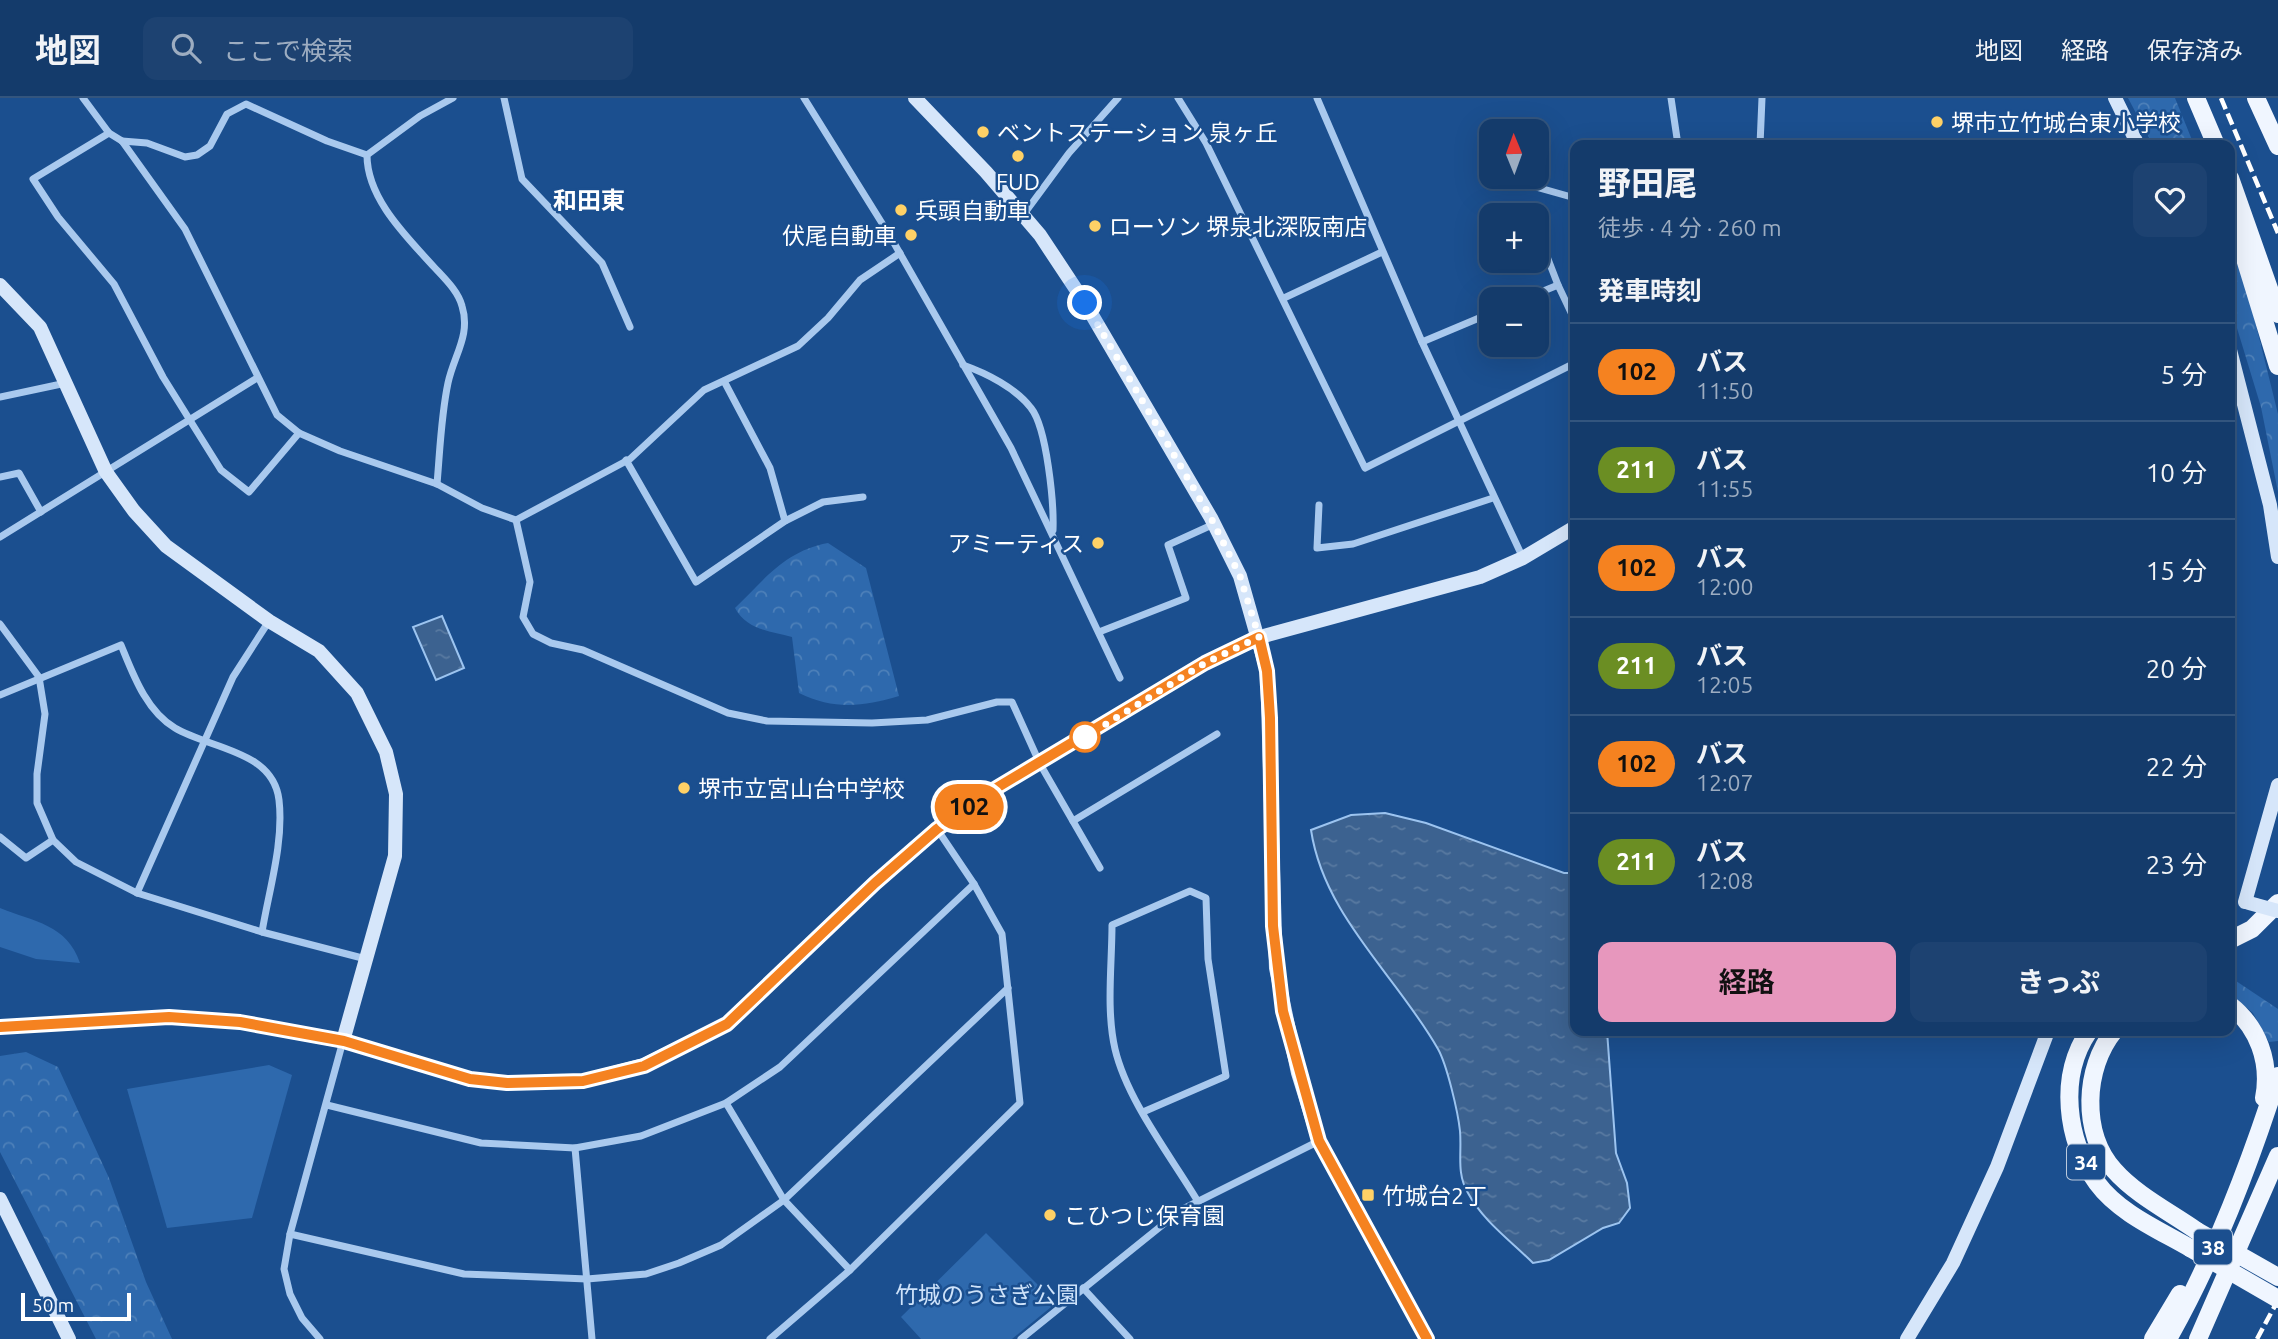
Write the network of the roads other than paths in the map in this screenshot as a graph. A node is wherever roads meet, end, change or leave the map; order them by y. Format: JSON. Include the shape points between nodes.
{"nodes":[{"id":1,"x":83,"y":98,"type":"edge"},
{"id":2,"x":453,"y":98,"type":"edge"},
{"id":3,"x":503,"y":98,"type":"edge"},
{"id":4,"x":804,"y":98,"type":"edge"},
{"id":5,"x":915,"y":98,"type":"edge"},
{"id":6,"x":1118,"y":98,"type":"edge"},
{"id":7,"x":1178,"y":98,"type":"edge"},
{"id":8,"x":1317,"y":98,"type":"edge"},
{"id":9,"x":1671,"y":98,"type":"edge"},
{"id":10,"x":1762,"y":98,"type":"edge"},
{"id":11,"x":2115,"y":98,"type":"edge"},
{"id":12,"x":2195,"y":98,"type":"edge"},
{"id":13,"x":2256,"y":98,"type":"edge"},
{"id":14,"x":108,"y":133,"type":"junction"},
{"id":15,"x":1677,"y":140,"type":"edge"},
{"id":16,"x":1760,"y":140,"type":"edge"},
{"id":17,"x":2136,"y":140,"type":"edge"},
{"id":18,"x":2208,"y":140,"type":"edge"},
{"id":19,"x":2214,"y":140,"type":"edge"},
{"id":20,"x":122,"y":141,"type":"junction"},
{"id":21,"x":2278,"y":146,"type":"edge"},
{"id":22,"x":368,"y":155,"type":"junction"},
{"id":23,"x":1543,"y":189,"type":"edge"},
{"id":24,"x":2235,"y":192,"type":"edge"},
{"id":25,"x":1570,"y":197,"type":"edge"},
{"id":26,"x":1024,"y":214,"type":"junction"},
{"id":27,"x":2235,"y":226,"type":"edge"},
{"id":28,"x":1382,"y":252,"type":"junction"},
{"id":29,"x":900,"y":253,"type":"junction"},
{"id":30,"x":1549,"y":262,"type":"edge"},
{"id":31,"x":0,"y":285,"type":"edge"},
{"id":32,"x":1558,"y":285,"type":"junction"},
{"id":33,"x":1549,"y":289,"type":"edge"},
{"id":34,"x":1284,"y":298,"type":"junction"},
{"id":35,"x":1570,"y":310,"type":"edge"},
{"id":36,"x":2278,"y":314,"type":"edge"},
{"id":37,"x":1479,"y":318,"type":"edge"},
{"id":38,"x":630,"y":327,"type":"dead end"},
{"id":39,"x":1422,"y":342,"type":"junction"},
{"id":40,"x":963,"y":365,"type":"junction"},
{"id":41,"x":1570,"y":365,"type":"edge"},
{"id":42,"x":2278,"y":366,"type":"edge"},
{"id":43,"x":2235,"y":369,"type":"edge"},
{"id":44,"x":257,"y":378,"type":"junction"},
{"id":45,"x":724,"y":381,"type":"junction"},
{"id":46,"x":65,"y":383,"type":"junction"},
{"id":47,"x":0,"y":397,"type":"edge"},
{"id":48,"x":1458,"y":420,"type":"junction"},
{"id":49,"x":189,"y":421,"type":"junction"},
{"id":50,"x":299,"y":433,"type":"junction"},
{"id":51,"x":626,"y":460,"type":"junction"},
{"id":52,"x":106,"y":472,"type":"junction"},
{"id":53,"x":0,"y":477,"type":"edge"},
{"id":54,"x":437,"y":484,"type":"junction"},
{"id":55,"x":863,"y":497,"type":"dead end"},
{"id":56,"x":1493,"y":498,"type":"junction"},
{"id":57,"x":1319,"y":505,"type":"dead end"},
{"id":58,"x":41,"y":512,"type":"junction"},
{"id":59,"x":516,"y":520,"type":"junction"},
{"id":60,"x":785,"y":521,"type":"junction"},
{"id":61,"x":1214,"y":524,"type":"junction"},
{"id":62,"x":1570,"y":530,"type":"edge"},
{"id":63,"x":1053,"y":531,"type":"junction"},
{"id":64,"x":0,"y":537,"type":"edge"},
{"id":65,"x":2278,"y":557,"type":"edge"},
{"id":66,"x":1523,"y":558,"type":"junction"},
{"id":67,"x":269,"y":621,"type":"junction"},
{"id":68,"x":0,"y":624,"type":"edge"},
{"id":69,"x":1099,"y":632,"type":"junction"},
{"id":70,"x":1259,"y":637,"type":"junction"},
{"id":71,"x":39,"y":677,"type":"junction"},
{"id":72,"x":1120,"y":678,"type":"dead end"},
{"id":73,"x":0,"y":695,"type":"edge"},
{"id":74,"x":1217,"y":734,"type":"dead end"},
{"id":75,"x":204,"y":738,"type":"junction"},
{"id":76,"x":1040,"y":764,"type":"junction"},
{"id":77,"x":2278,"y":785,"type":"edge"},
{"id":78,"x":1073,"y":821,"type":"junction"},
{"id":79,"x":937,"y":829,"type":"junction"},
{"id":80,"x":0,"y":837,"type":"edge"},
{"id":81,"x":53,"y":840,"type":"junction"},
{"id":82,"x":1100,"y":868,"type":"dead end"},
{"id":83,"x":974,"y":884,"type":"junction"},
{"id":84,"x":137,"y":893,"type":"junction"},
{"id":85,"x":2241,"y":902,"type":"edge"},
{"id":86,"x":2278,"y":903,"type":"edge"},
{"id":87,"x":2278,"y":911,"type":"edge"},
{"id":88,"x":261,"y":932,"type":"junction"},
{"id":89,"x":2235,"y":938,"type":"edge"},
{"id":90,"x":367,"y":959,"type":"junction"},
{"id":91,"x":1008,"y":988,"type":"junction"},
{"id":92,"x":2235,"y":1009,"type":"edge"},
{"id":93,"x":0,"y":1027,"type":"edge"},
{"id":94,"x":2046,"y":1036,"type":"edge"},
{"id":95,"x":2087,"y":1036,"type":"edge"},
{"id":96,"x":2111,"y":1036,"type":"edge"},
{"id":97,"x":344,"y":1041,"type":"junction"},
{"id":98,"x":2278,"y":1076,"type":"edge"},
{"id":99,"x":726,"y":1103,"type":"junction"},
{"id":100,"x":327,"y":1105,"type":"junction"},
{"id":101,"x":1143,"y":1112,"type":"junction"},
{"id":102,"x":1319,"y":1141,"type":"junction"},
{"id":103,"x":575,"y":1148,"type":"junction"},
{"id":104,"x":2253,"y":1153,"type":"junction"},
{"id":105,"x":2278,"y":1156,"type":"edge"},
{"id":106,"x":0,"y":1199,"type":"edge"},
{"id":107,"x":784,"y":1200,"type":"junction"},
{"id":108,"x":1197,"y":1200,"type":"junction"},
{"id":109,"x":2228,"y":1212,"type":"junction"},
{"id":110,"x":290,"y":1234,"type":"junction"},
{"id":111,"x":850,"y":1270,"type":"junction"},
{"id":112,"x":2278,"y":1277,"type":"edge"},
{"id":113,"x":587,"y":1279,"type":"junction"},
{"id":114,"x":1083,"y":1288,"type":"junction"},
{"id":115,"x":2278,"y":1300,"type":"edge"},
{"id":116,"x":69,"y":1339,"type":"edge"},
{"id":117,"x":320,"y":1339,"type":"edge"},
{"id":118,"x":592,"y":1339,"type":"edge"},
{"id":119,"x":770,"y":1339,"type":"edge"},
{"id":120,"x":1021,"y":1339,"type":"edge"},
{"id":121,"x":1130,"y":1339,"type":"edge"},
{"id":122,"x":1427,"y":1339,"type":"edge"},
{"id":123,"x":1907,"y":1339,"type":"edge"},
{"id":124,"x":2153,"y":1339,"type":"edge"},
{"id":125,"x":2168,"y":1339,"type":"edge"},
{"id":126,"x":2198,"y":1339,"type":"edge"}],
"edges":[{"from":1,"to":14,"type":"street"},
{"from":2,"to":22,"type":"street"},
{"from":3,"to":38,"type":"street","via":[[522,179],[602,263]]},
{"from":4,"to":29,"type":"street"},
{"from":5,"to":26,"type":"street"},
{"from":6,"to":26,"type":"street"},
{"from":7,"to":34,"type":"street","via":[[1206,143]]},
{"from":8,"to":28,"type":"street"},
{"from":9,"to":15,"type":"street"},
{"from":10,"to":16,"type":"street"},
{"from":11,"to":17,"type":"street"},
{"from":12,"to":18,"type":"main road"},
{"from":12,"to":19,"type":"main road"},
{"from":13,"to":21,"type":"main road"},
{"from":14,"to":20,"type":"street"},
{"from":14,"to":49,"type":"street","via":[[33,179],[114,284]]},
{"from":20,"to":22,"type":"street","via":[[185,157],[197,155],[210,146],[227,114],[246,104]]},
{"from":20,"to":44,"type":"street","via":[[185,229]]},
{"from":22,"to":54,"type":"street","via":[[367,166],[381,200],[396,225],[450,285],[466,321],[448,380]]},
{"from":23,"to":25,"type":"street"},
{"from":24,"to":36,"type":"main road"},
{"from":26,"to":61,"type":"street","via":[[1085,303]]},
{"from":27,"to":42,"type":"main road"},
{"from":28,"to":34,"type":"street"},
{"from":28,"to":39,"type":"street"},
{"from":29,"to":40,"type":"street"},
{"from":29,"to":45,"type":"street","via":[[860,279],[798,346]]},
{"from":30,"to":32,"type":"street"},
{"from":31,"to":46,"type":"street","via":[[40,327]]},
{"from":32,"to":33,"type":"street"},
{"from":32,"to":35,"type":"street"},
{"from":34,"to":48,"type":"street","via":[[1365,468]]},
{"from":37,"to":39,"type":"street"},
{"from":39,"to":48,"type":"street"},
{"from":40,"to":63,"type":"street"},
{"from":40,"to":63,"type":"street","via":[[1014,393],[1038,419],[1054,507]]},
{"from":41,"to":48,"type":"street"},
{"from":43,"to":65,"type":"street","via":[[2267,492]]},
{"from":44,"to":49,"type":"street"},
{"from":44,"to":50,"type":"street","via":[[277,415]]},
{"from":45,"to":51,"type":"street","via":[[704,390]]},
{"from":45,"to":60,"type":"street","via":[[771,468]]},
{"from":46,"to":47,"type":"street"},
{"from":46,"to":52,"type":"street"},
{"from":48,"to":56,"type":"street"},
{"from":49,"to":50,"type":"street","via":[[221,470],[249,492]]},
{"from":49,"to":52,"type":"street"},
{"from":50,"to":54,"type":"street"},
{"from":51,"to":59,"type":"street"},
{"from":51,"to":60,"type":"street","via":[[696,582]]},
{"from":52,"to":58,"type":"street"},
{"from":52,"to":67,"type":"street","via":[[166,546]]},
{"from":53,"to":58,"type":"street","via":[[19,473]]},
{"from":54,"to":59,"type":"street"},
{"from":55,"to":60,"type":"street","via":[[823,502]]},
{"from":56,"to":57,"type":"street","via":[[1353,544],[1317,548]]},
{"from":56,"to":66,"type":"street"},
{"from":58,"to":64,"type":"street"},
{"from":59,"to":76,"type":"street","via":[[530,582],[523,617],[533,634],[551,643],[583,650],[728,713],[767,721],[927,720],[1012,702]]},
{"from":61,"to":69,"type":"street","via":[[1168,545],[1186,598]]},
{"from":61,"to":70,"type":"street","via":[[1240,576]]},
{"from":62,"to":66,"type":"street"},
{"from":63,"to":69,"type":"street"},
{"from":66,"to":70,"type":"street","via":[[1480,577]]},
{"from":67,"to":75,"type":"street","via":[[233,677]]},
{"from":67,"to":90,"type":"street","via":[[319,651],[357,693],[386,752],[396,794],[395,856]]},
{"from":68,"to":71,"type":"street"},
{"from":69,"to":72,"type":"street"},
{"from":70,"to":76,"type":"street","via":[[1205,663]]},
{"from":70,"to":102,"type":"street","via":[[1270,718],[1276,968],[1298,1073]]},
{"from":71,"to":73,"type":"street"},
{"from":71,"to":75,"type":"street","via":[[121,645],[137,684],[154,709],[175,728]]},
{"from":71,"to":81,"type":"street","via":[[45,714],[37,803]]},
{"from":74,"to":78,"type":"street"},
{"from":75,"to":84,"type":"street"},
{"from":75,"to":88,"type":"street","via":[[270,773],[279,797],[279,826]]},
{"from":76,"to":78,"type":"street"},
{"from":76,"to":79,"type":"street"},
{"from":77,"to":85,"type":"street"},
{"from":78,"to":82,"type":"street"},
{"from":79,"to":83,"type":"street"},
{"from":79,"to":97,"type":"street","via":[[727,1024],[644,1066],[583,1081],[507,1083],[470,1079]]},
{"from":80,"to":81,"type":"street","via":[[26,858]]},
{"from":81,"to":84,"type":"street","via":[[76,863]]},
{"from":83,"to":91,"type":"street","via":[[1002,934]]},
{"from":83,"to":99,"type":"street","via":[[780,1067]]},
{"from":84,"to":88,"type":"street"},
{"from":85,"to":87,"type":"street","bridge":true},
{"from":86,"to":89,"type":"main road","via":[[2252,929]]},
{"from":88,"to":90,"type":"street"},
{"from":90,"to":97,"type":"street"},
{"from":91,"to":107,"type":"street"},
{"from":91,"to":111,"type":"street","via":[[1020,1103]]},
{"from":92,"to":104,"type":"main road","via":[[2246,1017],[2259,1040],[2265,1066]]},
{"from":93,"to":97,"type":"street","via":[[169,1017],[240,1022]]},
{"from":94,"to":123,"type":"street","via":[[1997,1167],[1954,1263]]},
{"from":95,"to":115,"type":"main road","number":"34","bridge":true,"via":[[2067,1094],[2080,1151],[2097,1184],[2124,1209]]},
{"from":96,"to":112,"type":"main road","number":"34","bridge":true,"via":[[2098,1054],[2090,1099],[2099,1142],[2113,1169],[2197,1231]]},
{"from":97,"to":100,"type":"street"},
{"from":98,"to":104,"type":"main road","number":"38"},
{"from":99,"to":103,"type":"street","via":[[640,1136]]},
{"from":99,"to":107,"type":"street"},
{"from":100,"to":103,"type":"street","via":[[481,1143]]},
{"from":100,"to":110,"type":"street"},
{"from":101,"to":101,"type":"street","via":[[1115,1048],[1112,925],[1190,891],[1206,898],[1208,959],[1226,1076]]},
{"from":101,"to":108,"type":"street"},
{"from":102,"to":108,"type":"street"},
{"from":102,"to":122,"type":"street"},
{"from":103,"to":113,"type":"street"},
{"from":104,"to":109,"type":"main road","number":"38"},
{"from":105,"to":126,"type":"main road","number":"38"},
{"from":106,"to":116,"type":"street"},
{"from":107,"to":111,"type":"street"},
{"from":107,"to":113,"type":"street","via":[[721,1245],[679,1263],[646,1275]]},
{"from":108,"to":114,"type":"street"},
{"from":109,"to":124,"type":"main road"},
{"from":109,"to":125,"type":"main road","number":"38"},
{"from":110,"to":113,"type":"street","via":[[464,1274]]},
{"from":110,"to":117,"type":"street","via":[[284,1269],[290,1294]]},
{"from":111,"to":119,"type":"street"},
{"from":113,"to":118,"type":"street"},
{"from":114,"to":120,"type":"street"},
{"from":114,"to":121,"type":"street"}]}
